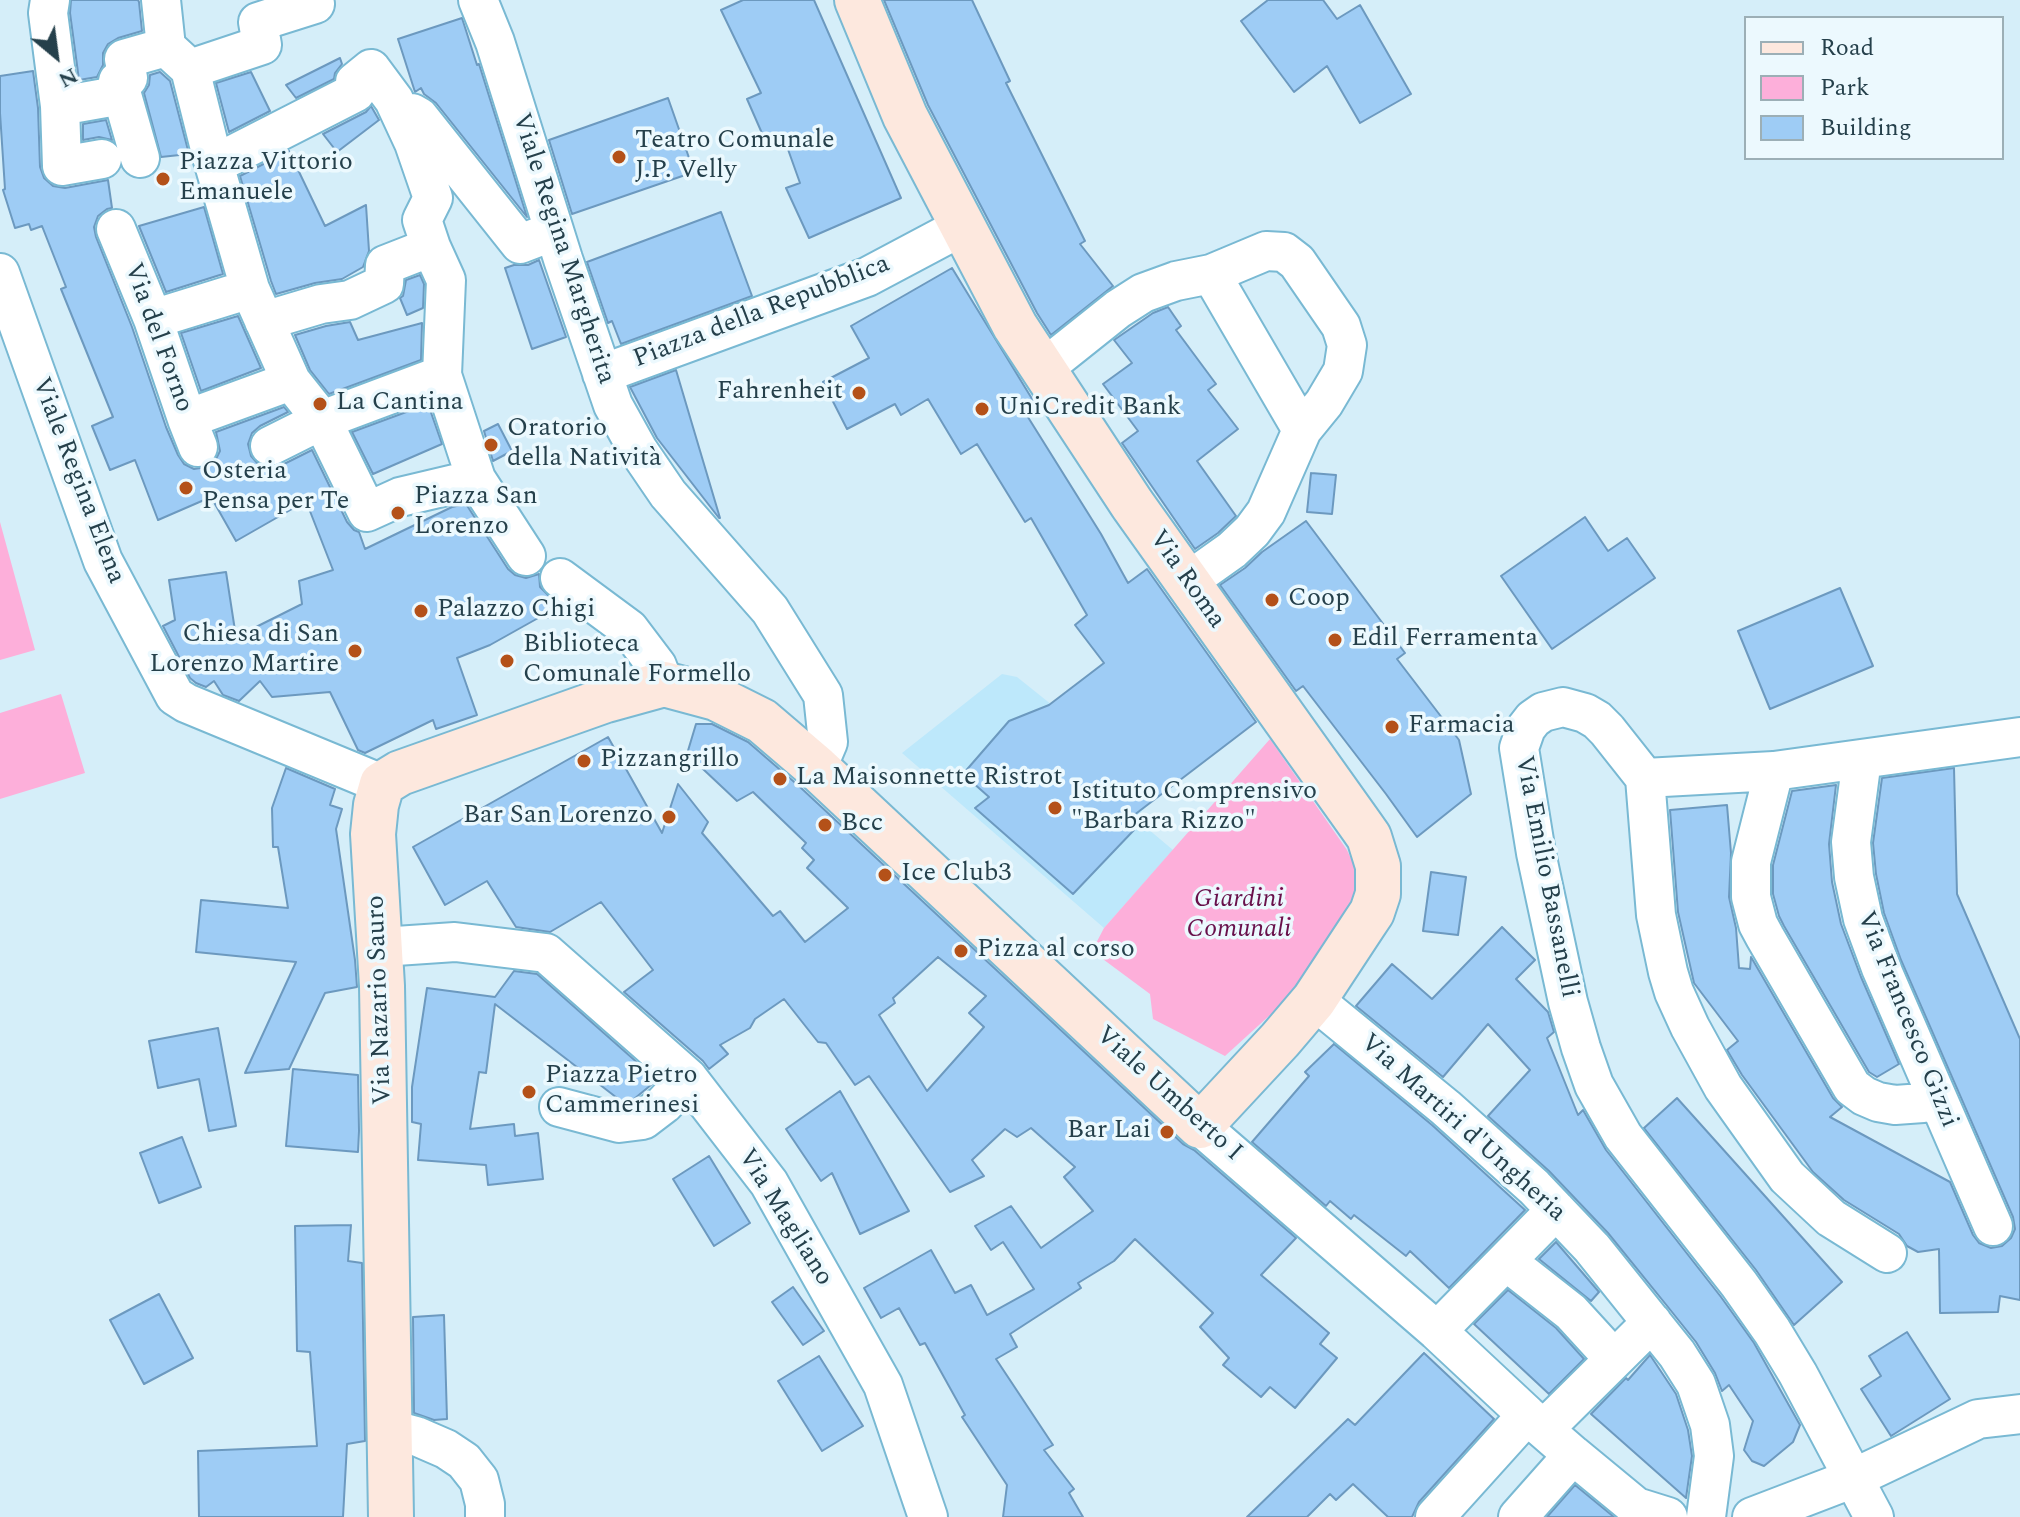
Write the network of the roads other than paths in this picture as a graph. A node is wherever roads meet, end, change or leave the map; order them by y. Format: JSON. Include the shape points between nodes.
{"nodes":[{"id":1,"x":50,"y":0,"type":"edge"},
{"id":2,"x":161,"y":0,"type":"edge"},
{"id":3,"x":314,"y":0,"type":"edge"},
{"id":4,"x":478,"y":0,"type":"edge"},
{"id":5,"x":857,"y":0,"type":"edge"},
{"id":6,"x":178,"y":58,"type":"junction"},
{"id":7,"x":122,"y":95,"type":"junction"},
{"id":8,"x":394,"y":100,"type":"junction"},
{"id":9,"x":60,"y":106,"type":"junction"},
{"id":10,"x":140,"y":158,"type":"dead end"},
{"id":11,"x":102,"y":159,"type":"dead end"},
{"id":12,"x":215,"y":164,"type":"junction"},
{"id":13,"x":963,"y":226,"type":"junction"},
{"id":14,"x":116,"y":229,"type":"dead end"},
{"id":15,"x":554,"y":231,"type":"junction"},
{"id":16,"x":431,"y":247,"type":"junction"},
{"id":17,"x":0,"y":273,"type":"edge"},
{"id":18,"x":1211,"y":274,"type":"junction"},
{"id":19,"x":257,"y":305,"type":"junction"},
{"id":20,"x":153,"y":319,"type":"junction"},
{"id":21,"x":1044,"y":368,"type":"junction"},
{"id":22,"x":602,"y":374,"type":"junction"},
{"id":23,"x":442,"y":375,"type":"junction"},
{"id":24,"x":291,"y":381,"type":"junction"},
{"id":25,"x":322,"y":420,"type":"junction"},
{"id":26,"x":1302,"y":430,"type":"junction"},
{"id":27,"x":270,"y":446,"type":"dead end"},
{"id":28,"x":476,"y":479,"type":"junction"},
{"id":29,"x":526,"y":556,"type":"dead end"},
{"id":30,"x":560,"y":578,"type":"dead end"},
{"id":31,"x":1187,"y":582,"type":"junction"},
{"id":32,"x":664,"y":684,"type":"junction"},
{"id":33,"x":2020,"y":737,"type":"edge"},
{"id":34,"x":1862,"y":759,"type":"junction"},
{"id":35,"x":817,"y":768,"type":"junction"},
{"id":36,"x":1774,"y":771,"type":"junction"},
{"id":37,"x":1645,"y":778,"type":"junction"},
{"id":38,"x":382,"y":784,"type":"junction"},
{"id":39,"x":381,"y":947,"type":"junction"},
{"id":40,"x":1314,"y":1000,"type":"junction"},
{"id":41,"x":688,"y":1078,"type":"junction"},
{"id":42,"x":1937,"y":1100,"type":"junction"},
{"id":43,"x":559,"y":1107,"type":"dead end"},
{"id":44,"x":1200,"y":1126,"type":"junction"},
{"id":45,"x":1556,"y":1210,"type":"junction"},
{"id":46,"x":1993,"y":1226,"type":"dead end"},
{"id":47,"x":1887,"y":1253,"type":"dead end"},
{"id":48,"x":1506,"y":1261,"type":"junction"},
{"id":49,"x":1652,"y":1322,"type":"junction"},
{"id":50,"x":1437,"y":1331,"type":"junction"},
{"id":51,"x":1614,"y":1359,"type":"junction"},
{"id":52,"x":2020,"y":1414,"type":"edge"},
{"id":53,"x":1536,"y":1422,"type":"junction"},
{"id":54,"x":390,"y":1429,"type":"junction"},
{"id":55,"x":1573,"y":1455,"type":"junction"},
{"id":56,"x":1854,"y":1478,"type":"junction"},
{"id":57,"x":391,"y":1517,"type":"edge"},
{"id":58,"x":485,"y":1517,"type":"edge"},
{"id":59,"x":928,"y":1517,"type":"edge"},
{"id":60,"x":1435,"y":1517,"type":"edge"},
{"id":61,"x":1518,"y":1517,"type":"edge"},
{"id":62,"x":1668,"y":1517,"type":"edge"},
{"id":63,"x":1706,"y":1517,"type":"edge"},
{"id":64,"x":1752,"y":1517,"type":"edge"},
{"id":65,"x":1874,"y":1517,"type":"edge"}],
"edges":[{"from":1,"to":9,"type":"street"},
{"from":2,"to":6,"type":"street"},
{"from":3,"to":6,"type":"street","via":[[315,4],[258,22],[262,45]]},
{"from":4,"to":15,"type":"street","name":"Viale Regina Margherita"},
{"from":5,"to":13,"type":"street","name":"Via Roma","via":[[905,116]]},
{"from":6,"to":7,"type":"street","via":[[124,59],[128,78],[118,81]]},
{"from":6,"to":12,"type":"street"},
{"from":7,"to":9,"type":"street"},
{"from":7,"to":10,"type":"street"},
{"from":8,"to":12,"type":"street","via":[[371,69],[355,82],[356,92]]},
{"from":8,"to":15,"type":"street","via":[[419,117],[520,244]]},
{"from":8,"to":16,"type":"street","via":[[433,198],[422,220]]},
{"from":9,"to":11,"type":"street","via":[[62,166]]},
{"from":12,"to":19,"type":"street"},
{"from":13,"to":21,"type":"street","name":"Via Roma","via":[[1015,326]]},
{"from":13,"to":22,"type":"street","name":"Piazza della Repubblica","via":[[867,277]]},
{"from":14,"to":20,"type":"street","name":"Via del Forno"},
{"from":15,"to":22,"type":"street","name":"Viale Regina Margherita"},
{"from":16,"to":19,"type":"street","via":[[385,265],[384,284],[350,300]]},
{"from":16,"to":23,"type":"street","via":[[446,280]]},
{"from":17,"to":38,"type":"street","name":"Viale Regina Elena","via":[[103,561],[175,696]]},
{"from":18,"to":21,"type":"street","via":[[1154,288],[1130,300]]},
{"from":18,"to":26,"type":"street"},
{"from":18,"to":26,"type":"street","via":[[1266,251],[1284,252],[1297,262],[1341,326],[1347,345],[1343,371]]},
{"from":19,"to":20,"type":"street"},
{"from":19,"to":24,"type":"street"},
{"from":20,"to":24,"type":"street","name":"Via del Forno","via":[[193,433]]},
{"from":21,"to":31,"type":"street","name":"Via Roma"},
{"from":22,"to":35,"type":"street","name":"Viale Regina Margherita","via":[[613,405],[668,494],[770,610],[823,695],[828,742]]},
{"from":23,"to":25,"type":"street"},
{"from":23,"to":28,"type":"street"},
{"from":24,"to":25,"type":"street"},
{"from":25,"to":27,"type":"street"},
{"from":25,"to":28,"type":"street","via":[[367,512],[400,497]]},
{"from":26,"to":31,"type":"street","via":[[1259,522],[1232,550]]},
{"from":28,"to":29,"type":"street"},
{"from":30,"to":32,"type":"street","via":[[629,629]]},
{"from":31,"to":40,"type":"street","name":"Via Roma","via":[[1362,827],[1376,857],[1379,884],[1372,912]]},
{"from":32,"to":35,"type":"street","name":"Viale Umberto I","via":[[716,698],[762,721]]},
{"from":32,"to":38,"type":"street","via":[[430,761]]},
{"from":33,"to":34,"type":"street"},
{"from":34,"to":36,"type":"street"},
{"from":34,"to":42,"type":"street","name":"Via Francesco Gizzi","via":[[1851,842],[1858,897],[1881,968]]},
{"from":35,"to":44,"type":"street","name":"Viale Umberto I"},
{"from":36,"to":37,"type":"street"},
{"from":36,"to":42,"type":"street","via":[[1751,862],[1758,924],[1852,1087],[1895,1105]]},
{"from":37,"to":47,"type":"street","via":[[1663,953],[1696,1038],[1723,1087],[1787,1177],[1831,1218]]},
{"from":37,"to":56,"type":"street","name":"Via Emilio Bassanelli","via":[[1607,730],[1585,713],[1563,707],[1543,712],[1521,737],[1519,759],[1536,853],[1581,1048],[1618,1128],[1758,1310]]},
{"from":38,"to":39,"type":"street","name":"Via Nazario Sauro","via":[[373,834]]},
{"from":39,"to":41,"type":"street","name":"Via Magliano","via":[[455,942],[546,953]]},
{"from":39,"to":54,"type":"street","name":"Via Nazario Sauro"},
{"from":40,"to":44,"type":"street","name":"Via Roma"},
{"from":40,"to":45,"type":"street","name":"Via Martiri d'Ungheria","via":[[1446,1108]]},
{"from":41,"to":43,"type":"street","via":[[643,1120],[619,1123]]},
{"from":41,"to":59,"type":"street","name":"Via Magliano","via":[[769,1183],[883,1385]]},
{"from":42,"to":46,"type":"street","name":"Via Francesco Gizzi"},
{"from":44,"to":50,"type":"street","name":"Viale Umberto I"},
{"from":45,"to":48,"type":"street"},
{"from":45,"to":49,"type":"street","name":"Via Martiri d'Ungheria"},
{"from":48,"to":50,"type":"street"},
{"from":48,"to":51,"type":"street","via":[[1571,1312]]},
{"from":49,"to":51,"type":"street"},
{"from":49,"to":63,"type":"street","name":"Via Martiri d'Ungheria","via":[[1688,1370],[1710,1425],[1714,1456]]},
{"from":50,"to":53,"type":"street","name":"Viale Umberto I"},
{"from":51,"to":53,"type":"street"},
{"from":52,"to":56,"type":"street","via":[[1978,1419]]},
{"from":53,"to":55,"type":"street","name":"Viale Umberto I"},
{"from":53,"to":60,"type":"street"},
{"from":54,"to":57,"type":"street","name":"Via Nazario Sauro"},
{"from":54,"to":58,"type":"street","via":[[464,1461],[479,1480]]},
{"from":55,"to":61,"type":"street"},
{"from":55,"to":62,"type":"street","name":"Viale Umberto I","via":[[1636,1507]]},
{"from":56,"to":64,"type":"street"},
{"from":56,"to":65,"type":"street"}]}
